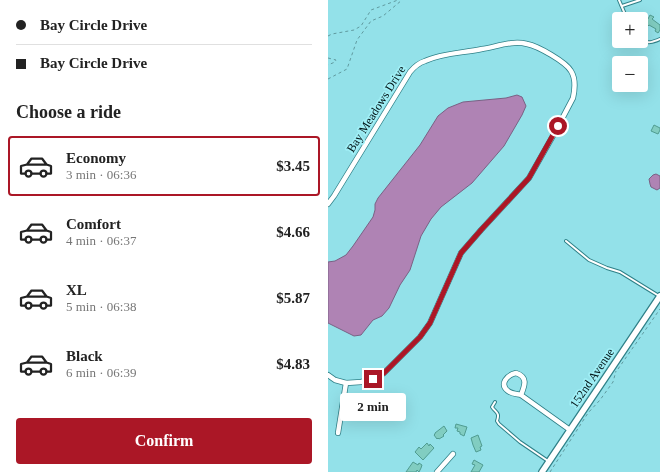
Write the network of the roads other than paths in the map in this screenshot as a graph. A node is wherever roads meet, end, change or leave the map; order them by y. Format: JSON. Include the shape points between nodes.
{"nodes":[{"id":1,"x":619,"y":0,"type":"edge"},
{"id":2,"x":640,"y":0,"type":"edge"},
{"id":3,"x":622,"y":6,"type":"junction"},
{"id":4,"x":624,"y":12,"type":"edge"},
{"id":5,"x":660,"y":39,"type":"edge"},
{"id":6,"x":648,"y":43,"type":"edge"},
{"id":7,"x":328,"y":204,"type":"edge"},
{"id":8,"x":566,"y":241,"type":"dead end"},
{"id":9,"x":660,"y":296,"type":"edge"},
{"id":10,"x":328,"y":375,"type":"edge"},
{"id":11,"x":346,"y":383,"type":"junction"},
{"id":12,"x":521,"y":395,"type":"junction"},
{"id":13,"x":495,"y":402,"type":"dead end"},
{"id":14,"x":570,"y":430,"type":"junction"},
{"id":15,"x":338,"y":433,"type":"dead end"},
{"id":16,"x":453,"y":454,"type":"dead end"},
{"id":17,"x":549,"y":461,"type":"junction"},
{"id":18,"x":437,"y":472,"type":"edge"},
{"id":19,"x":542,"y":472,"type":"edge"}],
"edges":[{"from":1,"to":3,"type":"lane"},
{"from":2,"to":3,"type":"lane"},
{"from":3,"to":4,"type":"lane"},
{"from":5,"to":6,"type":"lane"},
{"from":7,"to":11,"type":"street","name":"Bay Meadows Drive","via":[[410,72],[425,60],[501,45],[526,43],[545,50],[572,71],[575,84],[573,98],[537,165],[529,178],[461,253],[430,323],[420,337],[384,373],[373,379]]},
{"from":8,"to":9,"type":"lane","via":[[589,260],[620,272]]},
{"from":9,"to":14,"type":"street","name":"152nd Avenue"},
{"from":10,"to":11,"type":"street"},
{"from":11,"to":15,"type":"street"},
{"from":12,"to":12,"type":"street","via":[[524,379],[516,373],[510,375],[504,385],[512,393]]},
{"from":12,"to":14,"type":"street"},
{"from":13,"to":17,"type":"lane","via":[[492,407],[499,416],[499,424]]},
{"from":14,"to":17,"type":"street","name":"152nd Avenue"},
{"from":16,"to":18,"type":"street"},
{"from":17,"to":19,"type":"street","name":"152nd Avenue"}]}
